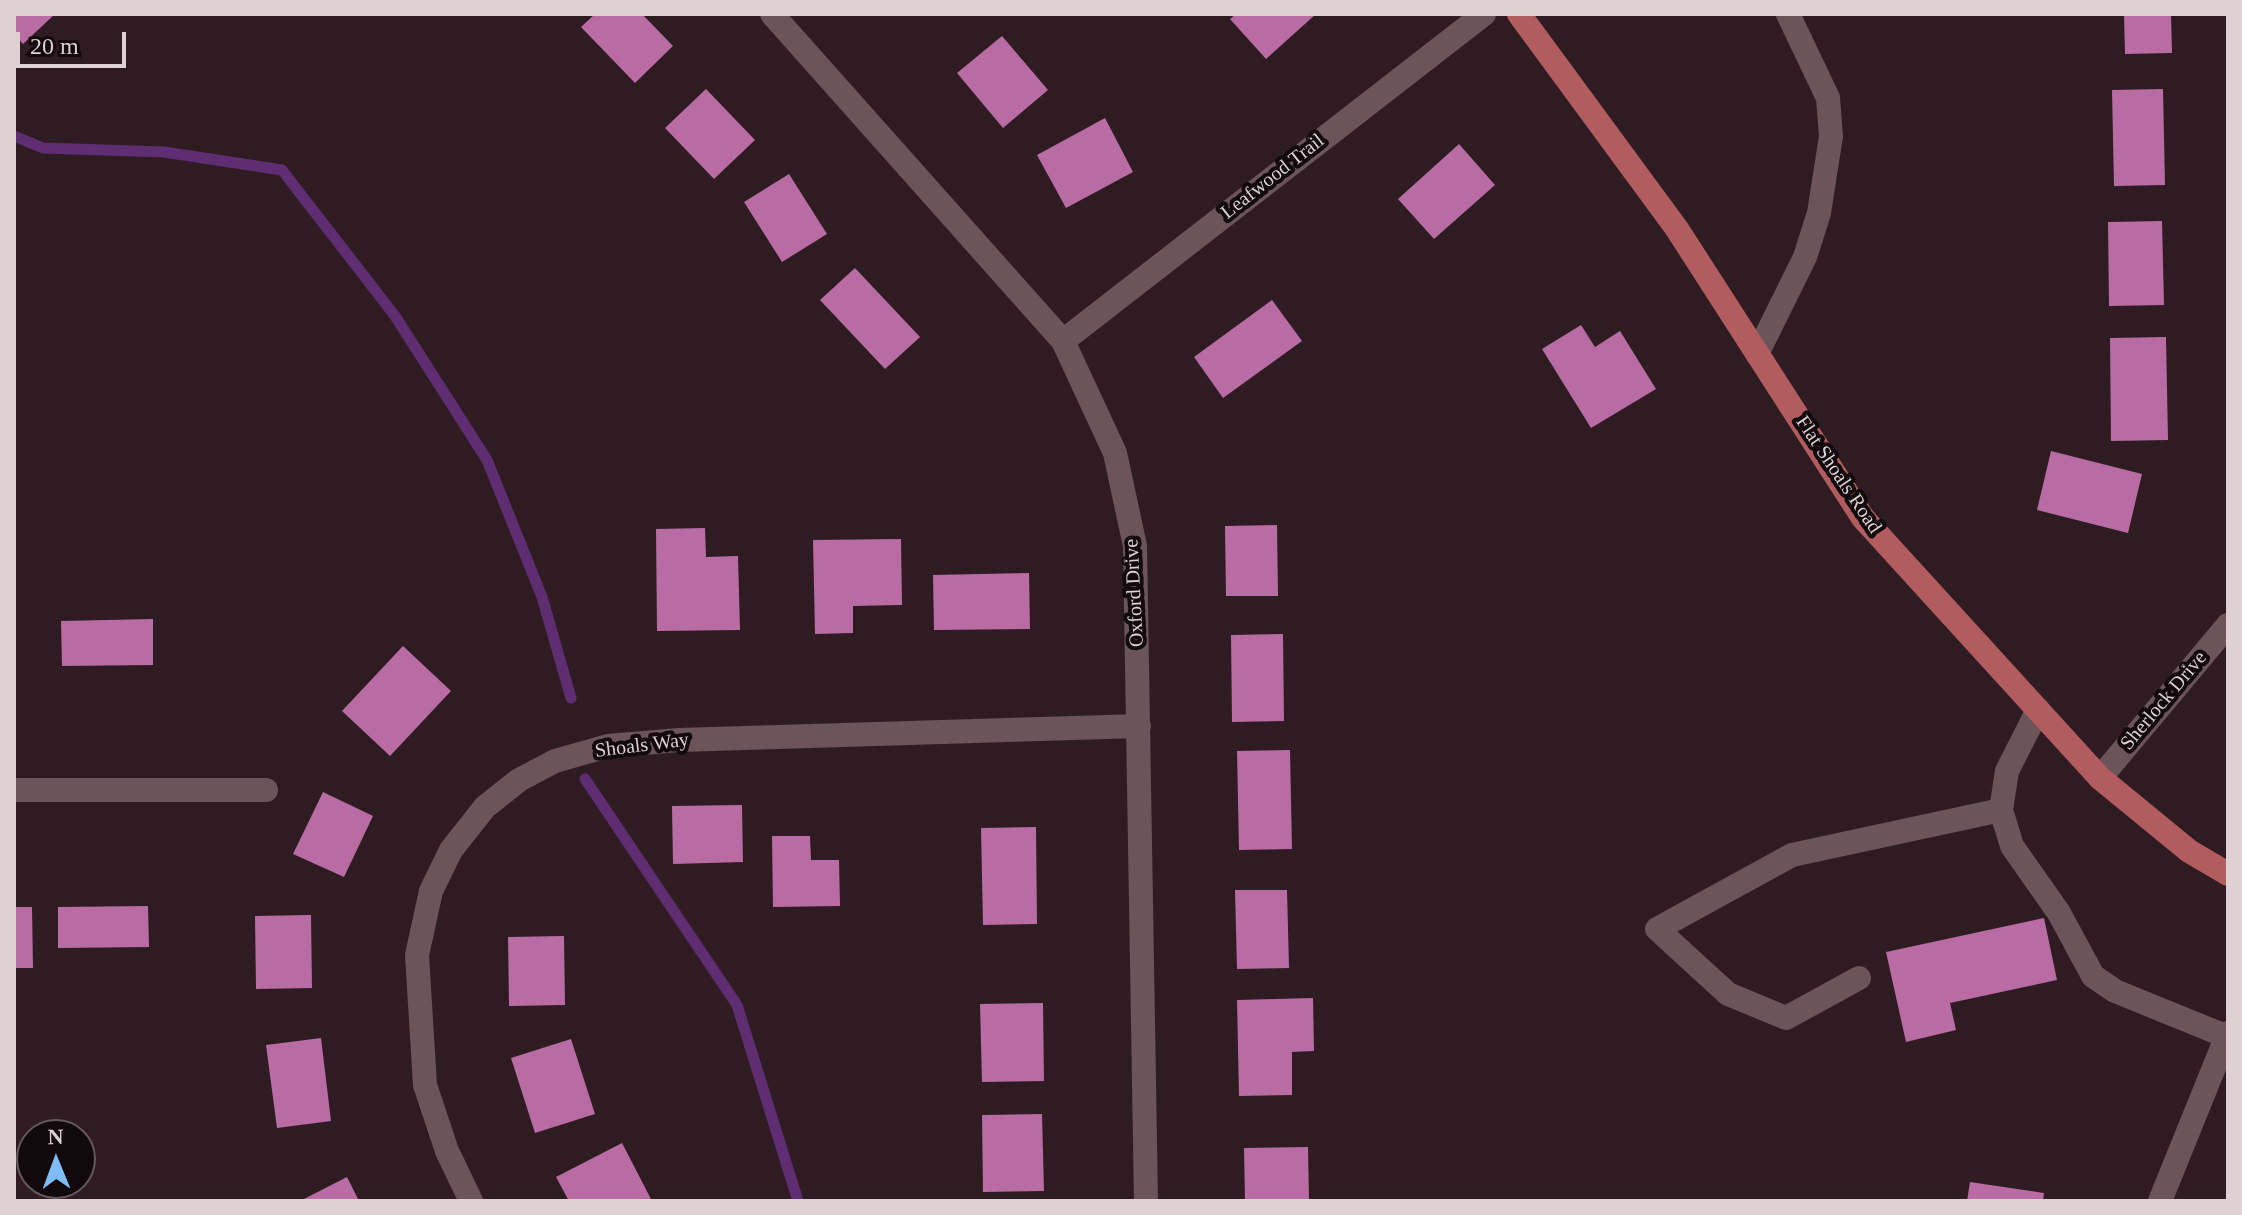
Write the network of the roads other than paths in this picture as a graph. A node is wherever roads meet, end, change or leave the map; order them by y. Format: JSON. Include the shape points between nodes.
{"nodes":[{"id":1,"x":772,"y":14,"type":"edge"},
{"id":2,"x":1484,"y":14,"type":"edge"},
{"id":3,"x":1519,"y":14,"type":"edge"},
{"id":4,"x":1788,"y":14,"type":"edge"},
{"id":5,"x":1063,"y":341,"type":"junction"},
{"id":6,"x":1757,"y":354,"type":"junction"},
{"id":7,"x":2228,"y":625,"type":"edge"},
{"id":8,"x":2038,"y":710,"type":"junction"},
{"id":9,"x":1139,"y":726,"type":"junction"},
{"id":10,"x":2100,"y":778,"type":"junction"},
{"id":11,"x":14,"y":790,"type":"edge"},
{"id":12,"x":266,"y":790,"type":"dead end"},
{"id":13,"x":2001,"y":810,"type":"junction"},
{"id":14,"x":2228,"y":874,"type":"edge"},
{"id":15,"x":1859,"y":978,"type":"dead end"},
{"id":16,"x":2227,"y":1035,"type":"edge"},
{"id":17,"x":471,"y":1201,"type":"edge"},
{"id":18,"x":1146,"y":1201,"type":"edge"},
{"id":19,"x":2160,"y":1201,"type":"edge"}],
"edges":[{"from":1,"to":5,"type":"street","name":"Oxford Drive"},
{"from":2,"to":5,"type":"street","name":"Leafwood Trail"},
{"from":3,"to":6,"type":"main road","name":"Flat Shoals Road","via":[[1677,229]]},
{"from":4,"to":6,"type":"street","via":[[1828,98],[1831,136],[1819,213],[1805,257]]},
{"from":5,"to":9,"type":"street","name":"Oxford Drive","via":[[1115,453],[1135,546]]},
{"from":6,"to":8,"type":"main road","name":"Flat Shoals Road","via":[[1863,518]]},
{"from":7,"to":10,"type":"street","name":"Sherlock Drive"},
{"from":8,"to":10,"type":"main road","name":"Flat Shoals Road"},
{"from":8,"to":13,"type":"street","via":[[2007,771]]},
{"from":9,"to":17,"type":"street","name":"Shoals Way","via":[[608,746],[555,761],[519,780],[485,807],[451,850],[431,891],[417,955],[425,1085]]},
{"from":9,"to":18,"type":"street","name":"Oxford Drive"},
{"from":10,"to":14,"type":"main road","name":"Flat Shoals Road","via":[[2189,851]]},
{"from":11,"to":12,"type":"street"},
{"from":13,"to":15,"type":"street","via":[[1792,855],[1657,929],[1728,994],[1786,1018]]},
{"from":13,"to":16,"type":"street","via":[[2012,846],[2059,913],[2093,976],[2115,991]]},
{"from":16,"to":19,"type":"street"}]}
